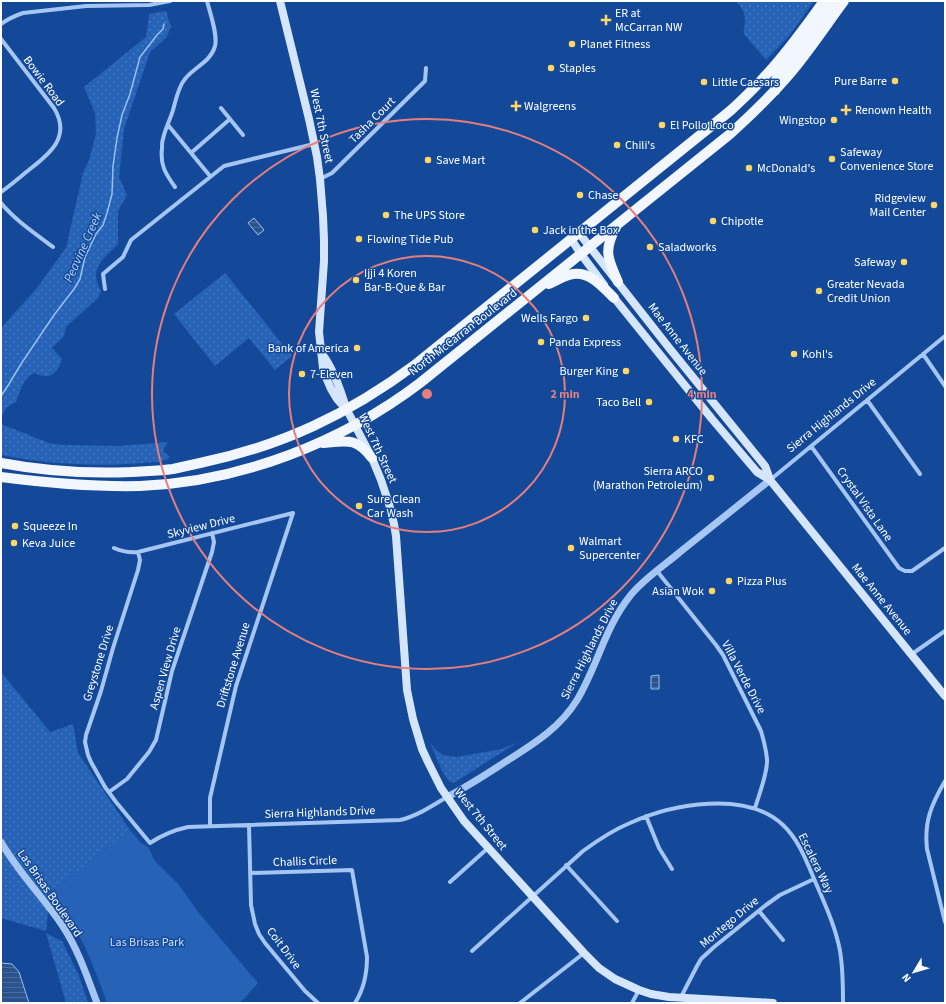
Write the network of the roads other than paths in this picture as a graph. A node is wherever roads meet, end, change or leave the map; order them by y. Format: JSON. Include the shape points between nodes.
{"nodes":[{"id":1,"x":170,"y":1,"type":"edge"},
{"id":2,"x":208,"y":1,"type":"edge"},
{"id":3,"x":280,"y":1,"type":"edge"},
{"id":4,"x":824,"y":1,"type":"edge"},
{"id":5,"x":834,"y":1,"type":"edge"},
{"id":6,"x":844,"y":1,"type":"edge"},
{"id":7,"x":1,"y":24,"type":"edge"},
{"id":8,"x":1,"y":39,"type":"edge"},
{"id":9,"x":426,"y":68,"type":"dead end"},
{"id":10,"x":775,"y":91,"type":"junction"},
{"id":11,"x":221,"y":108,"type":"dead end"},
{"id":12,"x":230,"y":120,"type":"junction"},
{"id":13,"x":168,"y":125,"type":"junction"},
{"id":14,"x":244,"y":135,"type":"dead end"},
{"id":15,"x":314,"y":144,"type":"junction"},
{"id":16,"x":191,"y":153,"type":"junction"},
{"id":17,"x":210,"y":176,"type":"junction"},
{"id":18,"x":320,"y":179,"type":"junction"},
{"id":19,"x":175,"y":187,"type":"dead end"},
{"id":20,"x":1,"y":192,"type":"edge"},
{"id":21,"x":1,"y":203,"type":"edge"},
{"id":22,"x":629,"y":216,"type":"junction"},
{"id":23,"x":575,"y":236,"type":"junction"},
{"id":24,"x":590,"y":246,"type":"junction"},
{"id":25,"x":53,"y":247,"type":"dead end"},
{"id":26,"x":581,"y":254,"type":"junction"},
{"id":27,"x":618,"y":282,"type":"junction"},
{"id":28,"x":105,"y":289,"type":"dead end"},
{"id":29,"x":536,"y":290,"type":"junction"},
{"id":30,"x":614,"y":298,"type":"junction"},
{"id":31,"x":945,"y":336,"type":"edge"},
{"id":32,"x":922,"y":354,"type":"junction"},
{"id":33,"x":945,"y":386,"type":"edge"},
{"id":34,"x":867,"y":400,"type":"junction"},
{"id":35,"x":347,"y":410,"type":"junction"},
{"id":36,"x":355,"y":424,"type":"junction"},
{"id":37,"x":317,"y":444,"type":"junction"},
{"id":38,"x":811,"y":446,"type":"junction"},
{"id":39,"x":372,"y":458,"type":"junction"},
{"id":40,"x":1,"y":466,"type":"edge"},
{"id":41,"x":920,"y":474,"type":"dead end"},
{"id":42,"x":1,"y":477,"type":"edge"},
{"id":43,"x":770,"y":480,"type":"junction"},
{"id":44,"x":293,"y":513,"type":"joint"},
{"id":45,"x":212,"y":533,"type":"junction"},
{"id":46,"x":114,"y":548,"type":"dead end"},
{"id":47,"x":945,"y":548,"type":"edge"},
{"id":48,"x":138,"y":552,"type":"junction"},
{"id":49,"x":657,"y":571,"type":"junction"},
{"id":50,"x":945,"y":631,"type":"edge"},
{"id":51,"x":912,"y":654,"type":"junction"},
{"id":52,"x":945,"y":696,"type":"edge"},
{"id":53,"x":945,"y":782,"type":"edge"},
{"id":54,"x":108,"y":792,"type":"junction"},
{"id":55,"x":447,"y":797,"type":"junction"},
{"id":56,"x":755,"y":808,"type":"junction"},
{"id":57,"x":646,"y":816,"type":"junction"},
{"id":58,"x":249,"y":825,"type":"junction"},
{"id":59,"x":210,"y":826,"type":"junction"},
{"id":60,"x":1,"y":842,"type":"edge"},
{"id":61,"x":150,"y":844,"type":"joint"},
{"id":62,"x":488,"y":848,"type":"junction"},
{"id":63,"x":566,"y":865,"type":"junction"},
{"id":64,"x":672,"y":869,"type":"dead end"},
{"id":65,"x":250,"y":873,"type":"junction"},
{"id":66,"x":814,"y":879,"type":"junction"},
{"id":67,"x":450,"y":882,"type":"dead end"},
{"id":68,"x":532,"y":897,"type":"junction"},
{"id":69,"x":943,"y":906,"type":"edge"},
{"id":70,"x":759,"y":911,"type":"junction"},
{"id":71,"x":617,"y":921,"type":"dead end"},
{"id":72,"x":945,"y":922,"type":"edge"},
{"id":73,"x":783,"y":940,"type":"dead end"},
{"id":74,"x":472,"y":951,"type":"dead end"},
{"id":75,"x":584,"y":953,"type":"junction"},
{"id":76,"x":639,"y":990,"type":"junction"},
{"id":77,"x":679,"y":1000,"type":"edge"},
{"id":78,"x":97,"y":1003,"type":"edge"},
{"id":79,"x":318,"y":1003,"type":"edge"},
{"id":80,"x":355,"y":1003,"type":"edge"},
{"id":81,"x":520,"y":1003,"type":"edge"},
{"id":82,"x":632,"y":1003,"type":"edge"},
{"id":83,"x":773,"y":1003,"type":"edge"},
{"id":84,"x":843,"y":1003,"type":"edge"}],
"edges":[{"from":1,"to":7,"type":"street","via":[[149,5],[86,6],[23,13]]},
{"from":2,"to":13,"type":"street","via":[[216,44],[211,56],[183,81]]},
{"from":3,"to":15,"type":"main road","name":"West 7th Street"},
{"from":4,"to":23,"type":"main road","name":"North McCarran Boulevard","via":[[791,46],[730,111]]},
{"from":5,"to":10,"type":"main road","via":[[778,75]]},
{"from":6,"to":10,"type":"main road","name":"North McCarran Boulevard"},
{"from":8,"to":20,"type":"street","name":"Bowie Road","via":[[54,108],[61,128],[55,145],[45,157]]},
{"from":9,"to":18,"type":"street","name":"Tasha Court","via":[[425,81],[332,173]]},
{"from":10,"to":22,"type":"main road","name":"North McCarran Boulevard","via":[[730,134]]},
{"from":11,"to":12,"type":"street"},
{"from":12,"to":14,"type":"street"},
{"from":12,"to":16,"type":"street"},
{"from":13,"to":16,"type":"street"},
{"from":13,"to":19,"type":"street","via":[[162,139],[162,160],[163,168]]},
{"from":15,"to":17,"type":"street","via":[[224,166]]},
{"from":15,"to":18,"type":"main road","name":"West 7th Street"},
{"from":16,"to":17,"type":"street"},
{"from":17,"to":28,"type":"street","via":[[131,240],[123,257],[103,274]]},
{"from":18,"to":35,"type":"main road","name":"West 7th Street","via":[[324,240],[319,332],[323,368],[334,395]]},
{"from":21,"to":25,"type":"street"},
{"from":22,"to":24,"type":"main road","name":"North McCarran Boulevard"},
{"from":22,"to":27,"type":"main road","via":[[617,225],[608,245],[609,260]]},
{"from":23,"to":24,"type":"main road","name":"Mae Anne Avenue"},
{"from":23,"to":26,"type":"main road","name":"Mae Anne Avenue"},
{"from":23,"to":35,"type":"main road","name":"North McCarran Boulevard","via":[[416,364]]},
{"from":24,"to":26,"type":"main road","name":"North McCarran Boulevard"},
{"from":24,"to":27,"type":"main road","name":"Mae Anne Avenue"},
{"from":26,"to":29,"type":"main road","name":"North McCarran Boulevard"},
{"from":26,"to":30,"type":"main road","name":"Mae Anne Avenue"},
{"from":27,"to":43,"type":"main road","name":"Mae Anne Avenue","via":[[765,466]]},
{"from":29,"to":30,"type":"main road","via":[[569,275],[579,274],[593,279]]},
{"from":29,"to":36,"type":"main road","name":"North McCarran Boulevard","via":[[411,389]]},
{"from":30,"to":43,"type":"main road","name":"Mae Anne Avenue","via":[[757,472]]},
{"from":31,"to":32,"type":"street","name":"Sierra Highlands Drive"},
{"from":32,"to":33,"type":"street"},
{"from":32,"to":34,"type":"street","name":"Sierra Highlands Drive"},
{"from":34,"to":38,"type":"street","name":"Sierra Highlands Drive"},
{"from":34,"to":41,"type":"street"},
{"from":35,"to":36,"type":"main road","name":"West 7th Street"},
{"from":35,"to":40,"type":"main road","name":"North McCarran Boulevard","via":[[273,443],[173,469],[84,473]]},
{"from":36,"to":37,"type":"main road","name":"North McCarran Boulevard"},
{"from":36,"to":39,"type":"main road","name":"West 7th Street"},
{"from":37,"to":39,"type":"main road","via":[[351,442],[365,449]]},
{"from":37,"to":42,"type":"main road","name":"North McCarran Boulevard","via":[[221,475],[169,483],[140,486],[88,485]]},
{"from":38,"to":43,"type":"street","name":"Sierra Highlands Drive"},
{"from":38,"to":47,"type":"street","name":"Crystal Vista Lane","via":[[899,568],[912,571]]},
{"from":39,"to":55,"type":"main road","name":"West 7th Street","via":[[388,499],[394,524],[409,703],[428,762]]},
{"from":43,"to":49,"type":"street","name":"Sierra Highlands Drive"},
{"from":43,"to":51,"type":"main road","name":"Mae Anne Avenue"},
{"from":44,"to":45,"type":"street","name":"Skyview Drive"},
{"from":44,"to":59,"type":"street","name":"Driftstone Avenue","via":[[236,686],[210,798]]},
{"from":45,"to":48,"type":"street","name":"Skyview Drive"},
{"from":45,"to":54,"type":"street","name":"Aspen View Drive","via":[[212,552],[172,672],[156,740],[137,767],[124,781]]},
{"from":46,"to":48,"type":"street","name":"Skyview Drive","via":[[122,552]]},
{"from":48,"to":54,"type":"street","name":"Greystone Drive","via":[[138,570],[85,742],[91,762]]},
{"from":49,"to":55,"type":"street","name":"Sierra Highlands Drive","via":[[631,595],[619,611],[577,700],[557,725],[546,735]]},
{"from":49,"to":56,"type":"street","name":"Villa Verde Drive","via":[[723,655],[761,731],[767,760]]},
{"from":50,"to":51,"type":"street"},
{"from":51,"to":52,"type":"main road","name":"Mae Anne Avenue"},
{"from":53,"to":69,"type":"street","via":[[934,799],[926,829],[927,849]]},
{"from":54,"to":61,"type":"street","name":"Greystone Drive"},
{"from":55,"to":58,"type":"street","name":"Sierra Highlands Drive","via":[[417,815],[400,820]]},
{"from":55,"to":62,"type":"main road","name":"West 7th Street"},
{"from":56,"to":57,"type":"street","name":"Escalera Way","via":[[734,804],[700,805]]},
{"from":56,"to":66,"type":"street","name":"Escalera Way","via":[[774,817],[789,831],[797,841]]},
{"from":57,"to":63,"type":"street","name":"Escalera Way","via":[[597,840]]},
{"from":57,"to":64,"type":"street","via":[[659,848]]},
{"from":58,"to":59,"type":"street","name":"Sierra Highlands Drive"},
{"from":58,"to":65,"type":"street","name":"Coit Drive"},
{"from":59,"to":61,"type":"street","name":"Sierra Highlands Drive","via":[[178,829]]},
{"from":60,"to":78,"type":"street","name":"Las Brisas Boulevard","via":[[69,937]]},
{"from":62,"to":67,"type":"street"},
{"from":62,"to":68,"type":"main road","name":"West 7th Street"},
{"from":63,"to":68,"type":"street","name":"Escalera Way"},
{"from":63,"to":71,"type":"street"},
{"from":65,"to":79,"type":"street","name":"Coit Drive","via":[[251,905],[260,934],[305,991]]},
{"from":65,"to":80,"type":"street","name":"Challis Circle","via":[[352,870],[367,957],[365,978]]},
{"from":66,"to":70,"type":"street","name":"Montego Drive","via":[[780,895]]},
{"from":66,"to":84,"type":"street","name":"Escalera Way","via":[[835,930],[840,951]]},
{"from":68,"to":74,"type":"street","name":"Escalera Way"},
{"from":68,"to":75,"type":"main road","name":"West 7th Street"},
{"from":69,"to":72,"type":"street"},
{"from":70,"to":73,"type":"street"},
{"from":70,"to":77,"type":"street","name":"Montego Drive","via":[[708,952],[697,966]]},
{"from":75,"to":76,"type":"main road","name":"West 7th Street","via":[[607,974]]},
{"from":75,"to":81,"type":"street"},
{"from":76,"to":77,"type":"main road","name":"West 7th Street"},
{"from":76,"to":82,"type":"street"},
{"from":77,"to":83,"type":"main road","name":"West 7th Street"}]}
